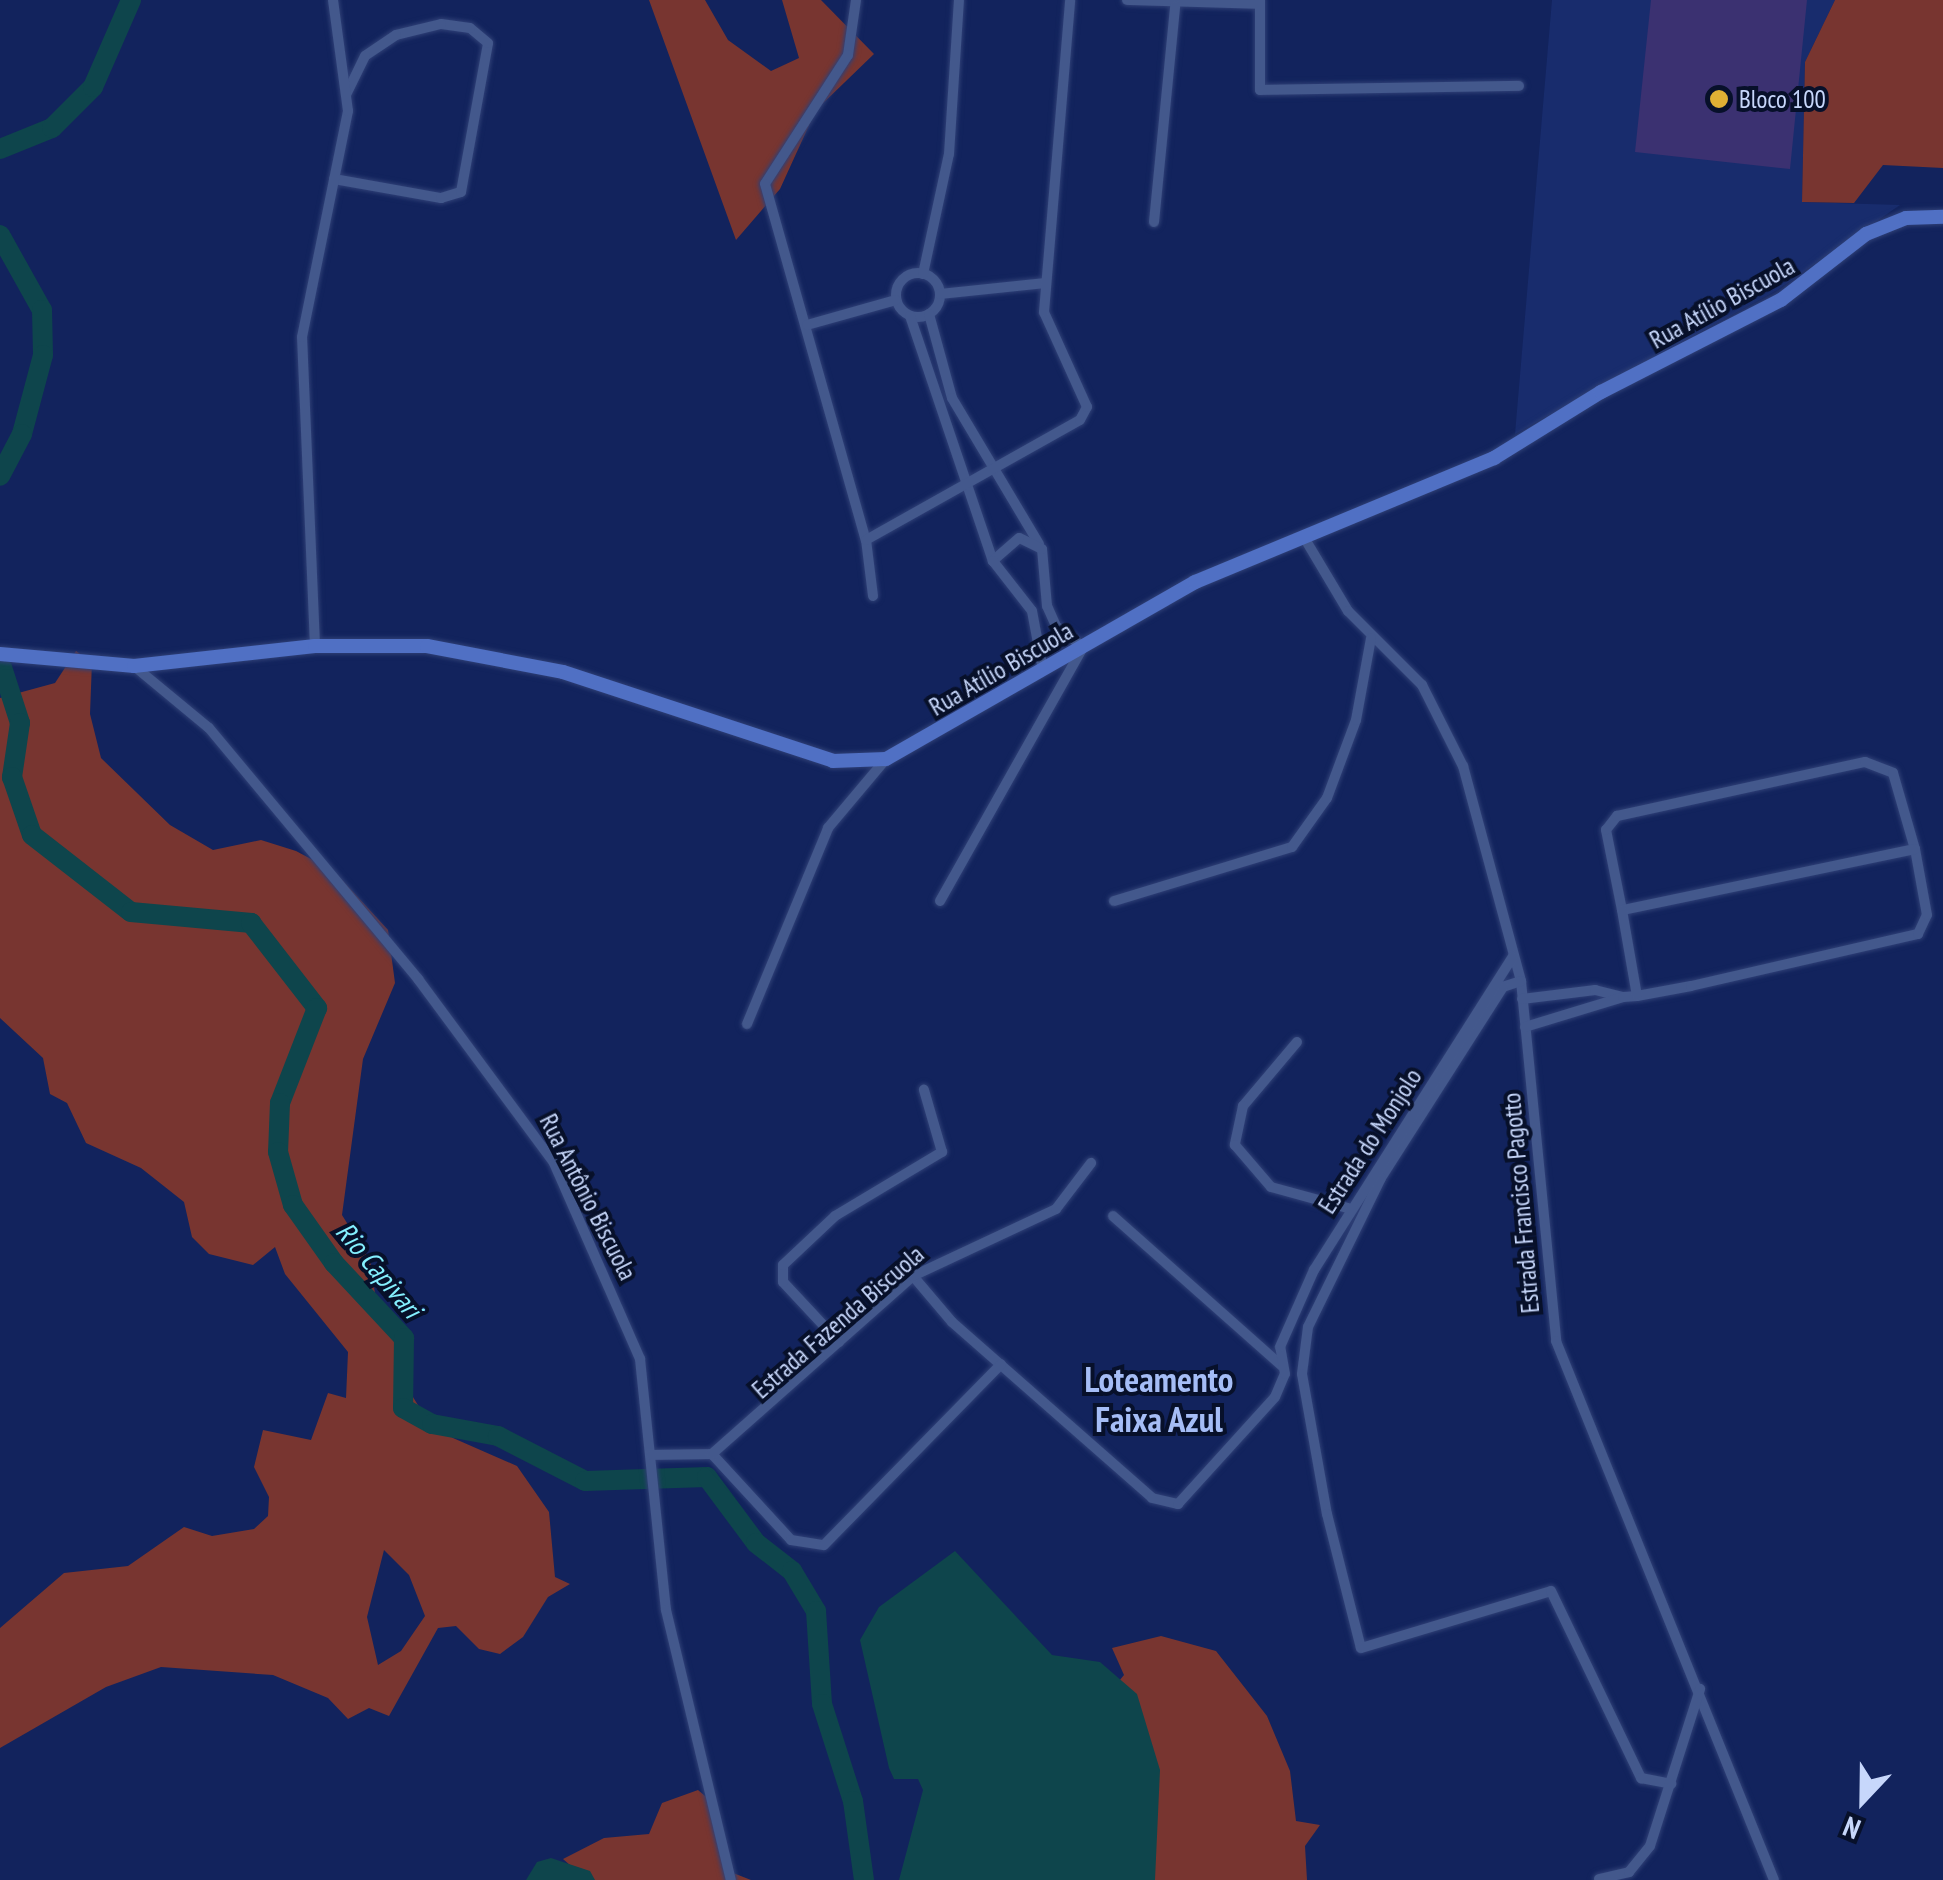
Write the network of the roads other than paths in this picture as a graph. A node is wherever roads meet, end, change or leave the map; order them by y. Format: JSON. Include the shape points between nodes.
{"nodes":[{"id":1,"x":333,"y":0,"type":"edge"},
{"id":2,"x":856,"y":0,"type":"edge"},
{"id":3,"x":959,"y":0,"type":"edge"},
{"id":4,"x":1070,"y":0,"type":"edge"},
{"id":5,"x":1127,"y":0,"type":"edge"},
{"id":6,"x":1260,"y":2,"type":"edge"},
{"id":7,"x":1174,"y":6,"type":"junction"},
{"id":8,"x":1519,"y":86,"type":"dead end"},
{"id":9,"x":346,"y":96,"type":"junction"},
{"id":10,"x":334,"y":178,"type":"junction"},
{"id":11,"x":1943,"y":217,"type":"edge"},
{"id":12,"x":1154,"y":222,"type":"dead end"},
{"id":13,"x":923,"y":274,"type":"junction"},
{"id":14,"x":1045,"y":283,"type":"junction"},
{"id":15,"x":940,"y":294,"type":"junction"},
{"id":16,"x":896,"y":300,"type":"junction"},
{"id":17,"x":930,"y":314,"type":"junction"},
{"id":18,"x":910,"y":316,"type":"junction"},
{"id":19,"x":808,"y":325,"type":"junction"},
{"id":20,"x":994,"y":468,"type":"junction"},
{"id":21,"x":964,"y":485,"type":"junction"},
{"id":22,"x":1306,"y":539,"type":"junction"},
{"id":23,"x":866,"y":540,"type":"junction"},
{"id":24,"x":1042,"y":550,"type":"junction"},
{"id":25,"x":994,"y":562,"type":"junction"},
{"id":26,"x":873,"y":596,"type":"dead end"},
{"id":27,"x":1371,"y":638,"type":"junction"},
{"id":28,"x":315,"y":646,"type":"junction"},
{"id":29,"x":1082,"y":647,"type":"junction"},
{"id":30,"x":0,"y":654,"type":"edge"},
{"id":31,"x":134,"y":666,"type":"junction"},
{"id":32,"x":1042,"y":670,"type":"junction"},
{"id":33,"x":886,"y":759,"type":"junction"},
{"id":34,"x":1915,"y":849,"type":"junction"},
{"id":35,"x":940,"y":901,"type":"dead end"},
{"id":36,"x":1114,"y":901,"type":"dead end"},
{"id":37,"x":1622,"y":910,"type":"junction"},
{"id":38,"x":1513,"y":957,"type":"junction"},
{"id":39,"x":1521,"y":981,"type":"junction"},
{"id":40,"x":1637,"y":996,"type":"junction"},
{"id":41,"x":1623,"y":997,"type":"junction"},
{"id":42,"x":1522,"y":999,"type":"junction"},
{"id":43,"x":747,"y":1024,"type":"dead end"},
{"id":44,"x":1525,"y":1027,"type":"junction"},
{"id":45,"x":1297,"y":1042,"type":"dead end"},
{"id":46,"x":924,"y":1090,"type":"dead end"},
{"id":47,"x":1091,"y":1163,"type":"dead end"},
{"id":48,"x":1348,"y":1208,"type":"junction"},
{"id":49,"x":1113,"y":1216,"type":"dead end"},
{"id":50,"x":913,"y":1276,"type":"junction"},
{"id":51,"x":839,"y":1342,"type":"junction"},
{"id":52,"x":1260,"y":1347,"type":"junction"},
{"id":53,"x":1281,"y":1356,"type":"junction"},
{"id":54,"x":1001,"y":1364,"type":"junction"},
{"id":55,"x":712,"y":1454,"type":"junction"},
{"id":56,"x":651,"y":1460,"type":"junction"},
{"id":57,"x":1701,"y":1688,"type":"junction"},
{"id":58,"x":1671,"y":1784,"type":"junction"},
{"id":59,"x":1599,"y":1879,"type":"edge"},
{"id":60,"x":730,"y":1880,"type":"edge"},
{"id":61,"x":1774,"y":1880,"type":"edge"}],
"edges":[{"from":1,"to":9,"type":"street"},
{"from":2,"to":19,"type":"street","via":[[848,56],[765,184]]},
{"from":3,"to":13,"type":"street","via":[[947,168]]},
{"from":4,"to":14,"type":"street"},
{"from":5,"to":7,"type":"street"},
{"from":6,"to":7,"type":"street"},
{"from":6,"to":8,"type":"street","via":[[1260,90]]},
{"from":7,"to":12,"type":"street"},
{"from":9,"to":10,"type":"street"},
{"from":9,"to":10,"type":"street","via":[[365,56],[396,35],[441,24],[470,28],[488,43],[461,192],[441,198]]},
{"from":10,"to":28,"type":"street","via":[[302,337]]},
{"from":11,"to":22,"type":"street","name":"Rua Atílio Biscuola","via":[[1906,218],[1866,234],[1781,300],[1600,392],[1494,458]]},
{"from":13,"to":15,"type":"street"},
{"from":13,"to":16,"type":"street","via":[[902,279]]},
{"from":14,"to":15,"type":"street"},
{"from":14,"to":20,"type":"street","via":[[1053,338],[1086,391],[1087,407],[1080,420]]},
{"from":15,"to":17,"type":"street"},
{"from":16,"to":18,"type":"street"},
{"from":16,"to":19,"type":"street"},
{"from":17,"to":18,"type":"street"},
{"from":17,"to":20,"type":"street","via":[[952,398]]},
{"from":18,"to":21,"type":"street"},
{"from":19,"to":23,"type":"street"},
{"from":20,"to":21,"type":"street"},
{"from":20,"to":24,"type":"street"},
{"from":21,"to":23,"type":"street"},
{"from":21,"to":25,"type":"street"},
{"from":22,"to":27,"type":"street","name":"Estrada Francisco Pagotto"},
{"from":22,"to":29,"type":"street","name":"Rua Atílio Biscuola","via":[[1195,582]]},
{"from":23,"to":26,"type":"street"},
{"from":24,"to":25,"type":"street","via":[[1019,538]]},
{"from":24,"to":29,"type":"street","via":[[1047,606],[1056,626]]},
{"from":25,"to":32,"type":"street","via":[[1032,610]]},
{"from":27,"to":36,"type":"street","via":[[1356,720],[1327,798],[1292,846]]},
{"from":27,"to":38,"type":"street","name":"Estrada Francisco Pagotto","via":[[1422,686],[1448,732]]},
{"from":28,"to":31,"type":"street","name":"Rua Atílio Biscuola"},
{"from":28,"to":33,"type":"street","name":"Rua Atílio Biscuola","via":[[411,645],[512,658],[800,752],[859,763]]},
{"from":29,"to":32,"type":"street","name":"Rua Atílio Biscuola"},
{"from":29,"to":35,"type":"street"},
{"from":30,"to":31,"type":"street","name":"Rua Atílio Biscuola"},
{"from":31,"to":56,"type":"street","name":"Rua Antônio Biscuola","via":[[209,728],[522,1111],[627,1318]]},
{"from":32,"to":33,"type":"street","name":"Rua Atílio Biscuola"},
{"from":33,"to":43,"type":"street","via":[[828,828]]},
{"from":34,"to":37,"type":"street"},
{"from":34,"to":37,"type":"street","via":[[1893,773],[1865,762],[1617,816],[1606,830]]},
{"from":34,"to":40,"type":"street","via":[[1927,915],[1918,934]]},
{"from":37,"to":40,"type":"street"},
{"from":38,"to":39,"type":"street","name":"Estrada Francisco Pagotto"},
{"from":38,"to":48,"type":"street","name":"Estrada do Monjolo"},
{"from":39,"to":42,"type":"street","name":"Estrada Francisco Pagotto"},
{"from":39,"to":58,"type":"street","via":[[1502,987],[1381,1178],[1308,1327],[1302,1374],[1327,1514],[1361,1648],[1552,1591],[1640,1778]]},
{"from":40,"to":41,"type":"street"},
{"from":41,"to":42,"type":"street","via":[[1595,990]]},
{"from":41,"to":44,"type":"street"},
{"from":42,"to":44,"type":"street","name":"Estrada Francisco Pagotto"},
{"from":44,"to":57,"type":"street","name":"Estrada Francisco Pagotto","via":[[1556,1341],[1598,1460]]},
{"from":45,"to":48,"type":"street","via":[[1243,1106],[1235,1145],[1270,1186]]},
{"from":46,"to":51,"type":"street","via":[[943,1144],[938,1155],[835,1216],[783,1264],[783,1282]]},
{"from":47,"to":50,"type":"street","name":"Estrada Fazenda Biscuola","via":[[1056,1209]]},
{"from":48,"to":53,"type":"street","name":"Estrada do Monjolo"},
{"from":49,"to":52,"type":"street"},
{"from":50,"to":51,"type":"street","name":"Estrada Fazenda Biscuola"},
{"from":50,"to":54,"type":"street"},
{"from":51,"to":55,"type":"street","name":"Estrada Fazenda Biscuola"},
{"from":52,"to":53,"type":"street"},
{"from":52,"to":53,"type":"street"},
{"from":53,"to":54,"type":"street","name":"Estrada do Monjolo","via":[[1274,1397],[1171,1506],[1152,1498]]},
{"from":54,"to":55,"type":"street","via":[[824,1545],[790,1540]]},
{"from":55,"to":56,"type":"street"},
{"from":56,"to":60,"type":"street","name":"Rua Antônio Biscuola","via":[[666,1610]]},
{"from":57,"to":58,"type":"street"},
{"from":57,"to":61,"type":"street","name":"Estrada Francisco Pagotto"},
{"from":58,"to":59,"type":"street","via":[[1643,1858],[1629,1872]]}]}
